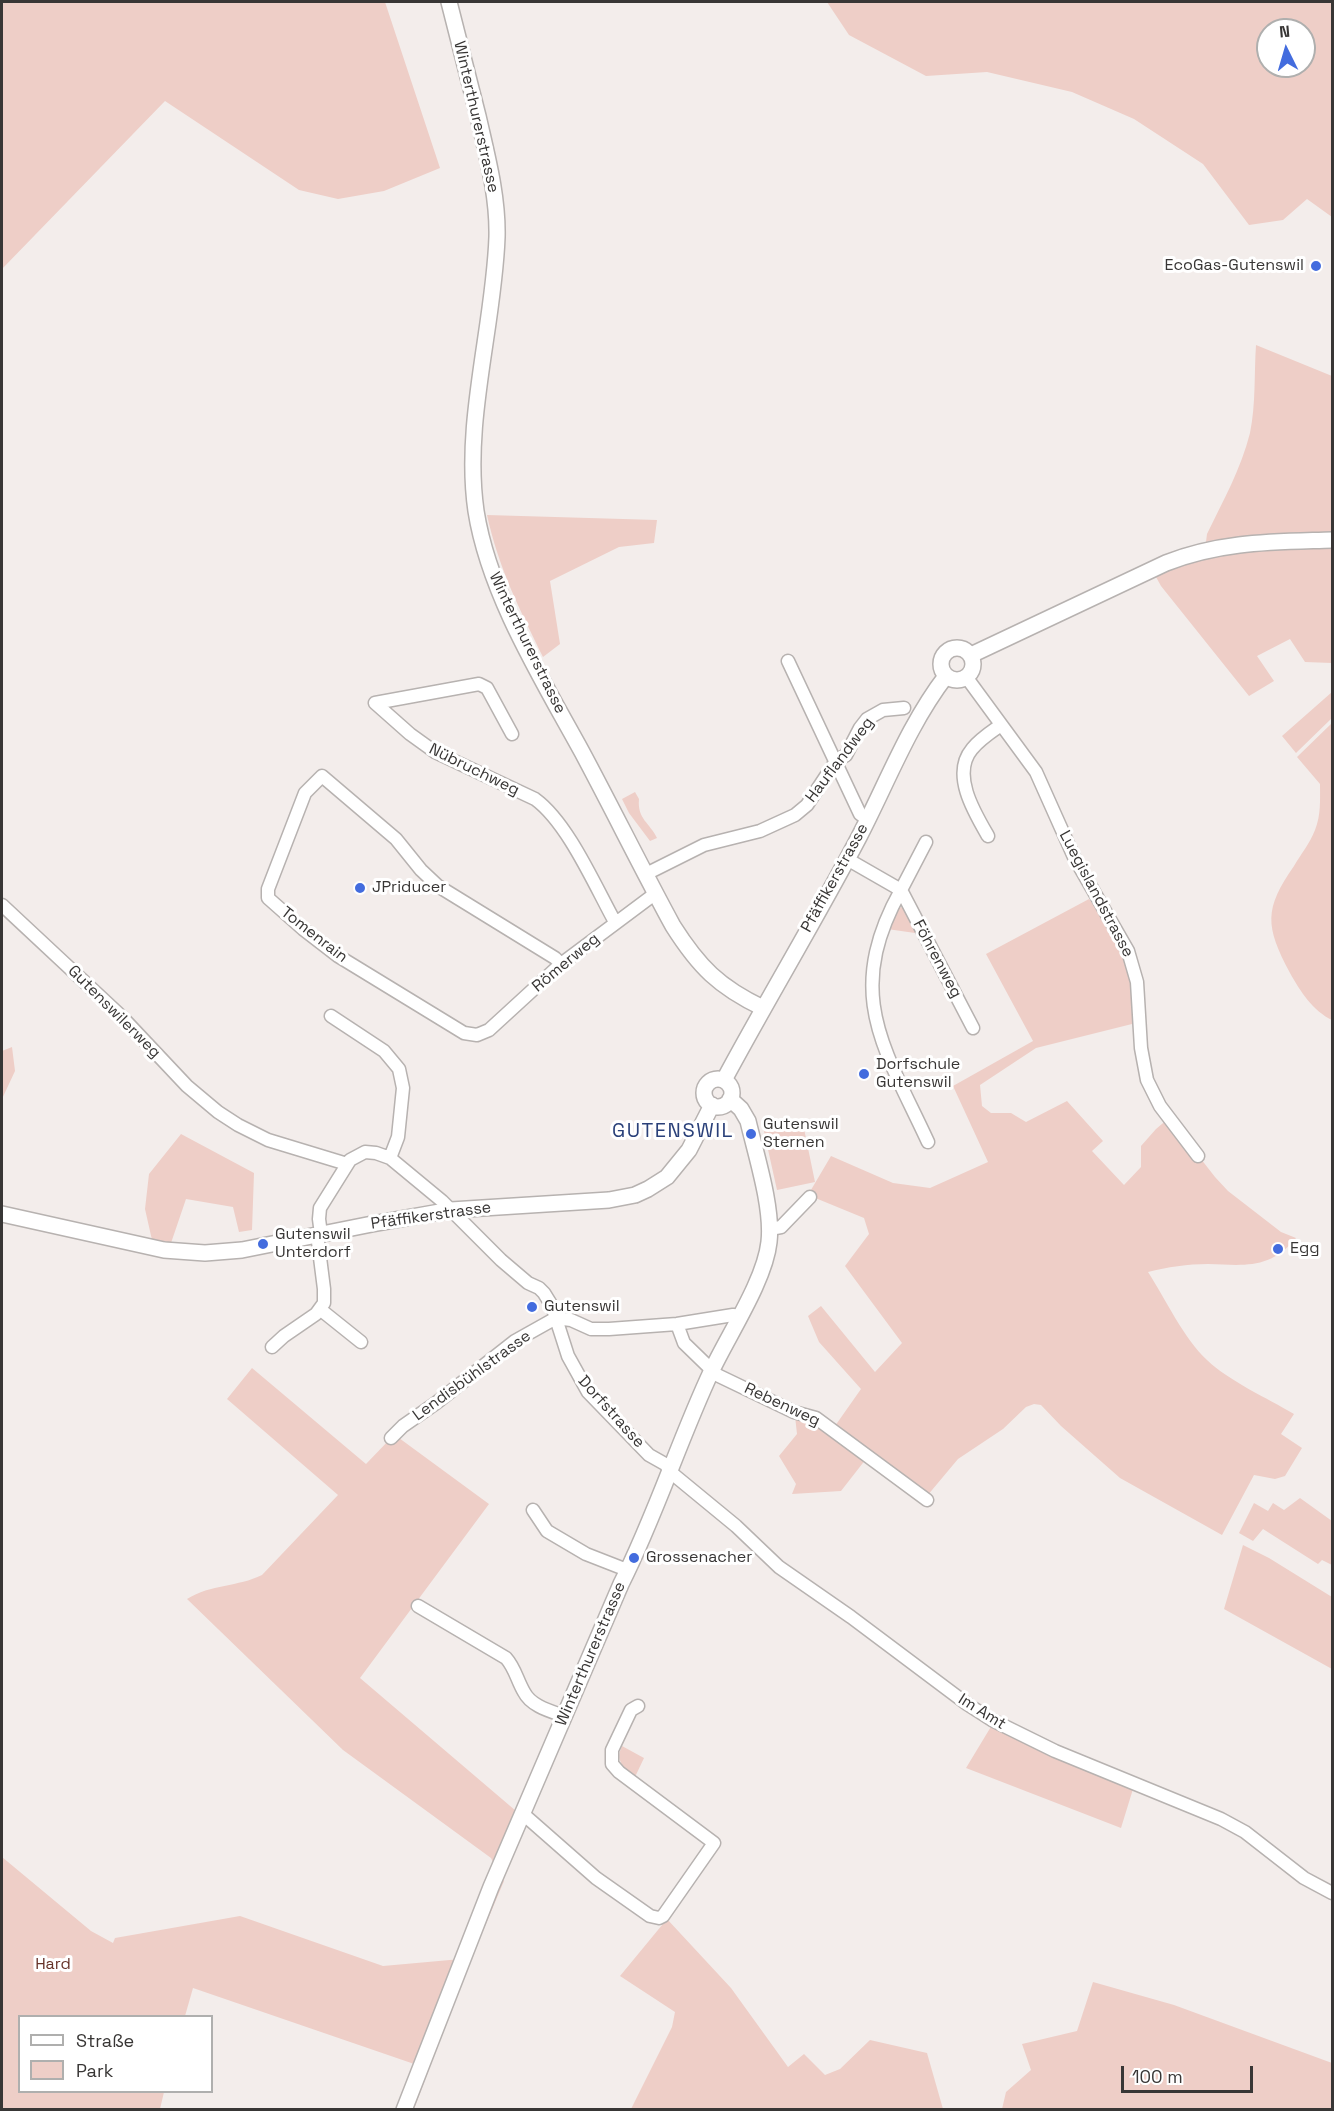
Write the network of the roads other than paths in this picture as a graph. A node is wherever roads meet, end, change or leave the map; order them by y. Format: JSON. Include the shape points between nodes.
{"nodes":[{"id":1,"x":450,"y":2,"type":"edge"},
{"id":2,"x":1332,"y":540,"type":"edge"},
{"id":3,"x":971,"y":655,"type":"junction"},
{"id":4,"x":788,"y":661,"type":"dead end"},
{"id":5,"x":946,"y":676,"type":"junction"},
{"id":6,"x":967,"y":678,"type":"junction"},
{"id":7,"x":904,"y":708,"type":"dead end"},
{"id":8,"x":1001,"y":725,"type":"junction"},
{"id":9,"x":512,"y":734,"type":"dead end"},
{"id":10,"x":836,"y":761,"type":"junction"},
{"id":11,"x":868,"y":820,"type":"junction"},
{"id":12,"x":988,"y":836,"type":"dead end"},
{"id":13,"x":926,"y":842,"type":"dead end"},
{"id":14,"x":847,"y":859,"type":"junction"},
{"id":15,"x":646,"y":874,"type":"junction"},
{"id":16,"x":901,"y":890,"type":"junction"},
{"id":17,"x":656,"y":893,"type":"junction"},
{"id":18,"x":2,"y":905,"type":"edge"},
{"id":19,"x":615,"y":922,"type":"junction"},
{"id":20,"x":561,"y":964,"type":"junction"},
{"id":21,"x":763,"y":1008,"type":"junction"},
{"id":22,"x":331,"y":1016,"type":"dead end"},
{"id":23,"x":973,"y":1028,"type":"dead end"},
{"id":24,"x":479,"y":1035,"type":"joint"},
{"id":25,"x":724,"y":1080,"type":"junction"},
{"id":26,"x":730,"y":1100,"type":"junction"},
{"id":27,"x":712,"y":1105,"type":"junction"},
{"id":28,"x":928,"y":1142,"type":"dead end"},
{"id":29,"x":1198,"y":1156,"type":"dead end"},
{"id":30,"x":390,"y":1158,"type":"junction"},
{"id":31,"x":347,"y":1164,"type":"junction"},
{"id":32,"x":810,"y":1197,"type":"dead end"},
{"id":33,"x":451,"y":1210,"type":"junction"},
{"id":34,"x":2,"y":1214,"type":"edge"},
{"id":35,"x":770,"y":1229,"type":"junction"},
{"id":36,"x":319,"y":1234,"type":"junction"},
{"id":37,"x":321,"y":1310,"type":"junction"},
{"id":38,"x":732,"y":1316,"type":"junction"},
{"id":39,"x":556,"y":1318,"type":"junction"},
{"id":40,"x":677,"y":1324,"type":"junction"},
{"id":41,"x":361,"y":1342,"type":"dead end"},
{"id":42,"x":272,"y":1347,"type":"dead end"},
{"id":43,"x":710,"y":1367,"type":"junction"},
{"id":44,"x":392,"y":1438,"type":"dead end"},
{"id":45,"x":670,"y":1470,"type":"junction"},
{"id":46,"x":927,"y":1500,"type":"dead end"},
{"id":47,"x":533,"y":1510,"type":"dead end"},
{"id":48,"x":627,"y":1570,"type":"junction"},
{"id":49,"x":418,"y":1606,"type":"dead end"},
{"id":50,"x":638,"y":1707,"type":"dead end"},
{"id":51,"x":564,"y":1716,"type":"junction"},
{"id":52,"x":522,"y":1813,"type":"junction"},
{"id":53,"x":1332,"y":1893,"type":"edge"},
{"id":54,"x":404,"y":2109,"type":"edge"}],
"edges":[{"from":1,"to":15,"type":"main road","name":"Winterthurerstrasse","via":[[487,156],[496,223],[494,279],[474,445],[474,491],[480,530],[497,585],[513,619]]},
{"from":2,"to":3,"type":"main road","name":"Pfäffikerstrasse","via":[[1236,544],[1197,552]]},
{"from":3,"to":5,"type":"main road","name":"Pfäffikerstrasse","via":[[960,648],[946,652],[941,664]]},
{"from":3,"to":6,"type":"main road","via":[[974,668]]},
{"from":4,"to":10,"type":"street"},
{"from":5,"to":6,"type":"main road","via":[[960,681]]},
{"from":5,"to":11,"type":"main road","name":"Pfäffikerstrasse","via":[[915,724]]},
{"from":6,"to":8,"type":"street","name":"Luegislandstrasse"},
{"from":7,"to":10,"type":"street","name":"Hauflandweg","via":[[883,710],[867,718],[846,755]]},
{"from":8,"to":12,"type":"street","via":[[971,749],[963,771],[972,805]]},
{"from":8,"to":29,"type":"street","name":"Luegislandstrasse","via":[[1036,772],[1079,867],[1128,951],[1137,982],[1147,1080],[1160,1106]]},
{"from":9,"to":19,"type":"street","name":"Nübruchweg","via":[[487,688],[479,684],[375,703],[435,752],[545,806],[561,825]]},
{"from":10,"to":11,"type":"street","via":[[860,814]]},
{"from":10,"to":15,"type":"street","name":"Hauflandweg","via":[[807,805],[790,818],[760,831],[704,845]]},
{"from":11,"to":14,"type":"main road","name":"Pfäffikerstrasse"},
{"from":13,"to":16,"type":"street"},
{"from":14,"to":16,"type":"street"},
{"from":14,"to":21,"type":"main road","name":"Pfäffikerstrasse"},
{"from":15,"to":17,"type":"main road","name":"Winterthurerstrasse"},
{"from":16,"to":23,"type":"street","name":"Föhrenweg"},
{"from":16,"to":28,"type":"street","via":[[876,950],[873,1005],[886,1053]]},
{"from":17,"to":19,"type":"street","name":"Römerweg"},
{"from":17,"to":21,"type":"main road","name":"Winterthurerstrasse","via":[[699,963],[721,984]]},
{"from":18,"to":31,"type":"street","name":"Gutenswilerweg","via":[[122,1017],[187,1086],[227,1118],[268,1140]]},
{"from":19,"to":20,"type":"street","name":"Römerweg"},
{"from":20,"to":24,"type":"street","name":"Römerweg"},
{"from":20,"to":24,"type":"street","name":"Tomenrain","via":[[438,886],[396,838],[322,776],[305,794],[266,894],[268,898],[338,956],[464,1033]]},
{"from":21,"to":25,"type":"main road","name":"Pfäffikerstrasse"},
{"from":22,"to":30,"type":"street","via":[[384,1051],[399,1069],[403,1088],[398,1137]]},
{"from":25,"to":26,"type":"main road","via":[[731,1089]]},
{"from":25,"to":27,"type":"main road","via":[[714,1080],[706,1086],[705,1097]]},
{"from":26,"to":27,"type":"main road","via":[[724,1105]]},
{"from":26,"to":35,"type":"main road","name":"Winterthurerstrasse","via":[[748,1121]]},
{"from":27,"to":33,"type":"main road","name":"Pfäffikerstrasse","via":[[680,1163],[659,1183],[635,1195]]},
{"from":30,"to":31,"type":"street","via":[[365,1152]]},
{"from":30,"to":33,"type":"street","name":"Dorfstrasse"},
{"from":31,"to":36,"type":"street","via":[[321,1208]]},
{"from":32,"to":35,"type":"street","via":[[781,1227]]},
{"from":33,"to":36,"type":"main road","name":"Pfäffikerstrasse"},
{"from":33,"to":39,"type":"street","name":"Dorfstrasse","via":[[501,1260],[544,1293]]},
{"from":34,"to":36,"type":"main road","name":"Pfäffikerstrasse","via":[[188,1252],[232,1251]]},
{"from":35,"to":38,"type":"main road","name":"Winterthurerstrasse","via":[[765,1261]]},
{"from":36,"to":37,"type":"street","via":[[324,1290]]},
{"from":37,"to":41,"type":"street"},
{"from":37,"to":42,"type":"street"},
{"from":38,"to":40,"type":"street"},
{"from":38,"to":43,"type":"main road","name":"Winterthurerstrasse"},
{"from":39,"to":40,"type":"street","via":[[597,1329]]},
{"from":39,"to":44,"type":"street","name":"Lendisbühlstrasse","via":[[515,1341]]},
{"from":39,"to":45,"type":"street","name":"Dorfstrasse","via":[[568,1356],[588,1392],[649,1455]]},
{"from":40,"to":43,"type":"street","name":"Rebenweg","via":[[684,1343]]},
{"from":43,"to":45,"type":"main road","name":"Winterthurerstrasse"},
{"from":43,"to":46,"type":"street","name":"Rebenweg","via":[[717,1375],[773,1403],[816,1419]]},
{"from":45,"to":48,"type":"main road","name":"Winterthurerstrasse"},
{"from":45,"to":53,"type":"street","name":"Im Amt","via":[[778,1567],[967,1704],[1029,1739],[1221,1819],[1245,1832],[1304,1878]]},
{"from":47,"to":48,"type":"street","via":[[547,1531],[586,1554]]},
{"from":48,"to":51,"type":"main road","name":"Winterthurerstrasse"},
{"from":49,"to":51,"type":"street","via":[[506,1658],[527,1696]]},
{"from":50,"to":52,"type":"street","via":[[630,1710],[618,1735],[612,1764],[714,1843],[663,1917],[650,1916],[596,1878]]},
{"from":51,"to":52,"type":"main road","name":"Winterthurerstrasse"},
{"from":52,"to":54,"type":"main road","name":"Winterthurerstrasse"}]}
